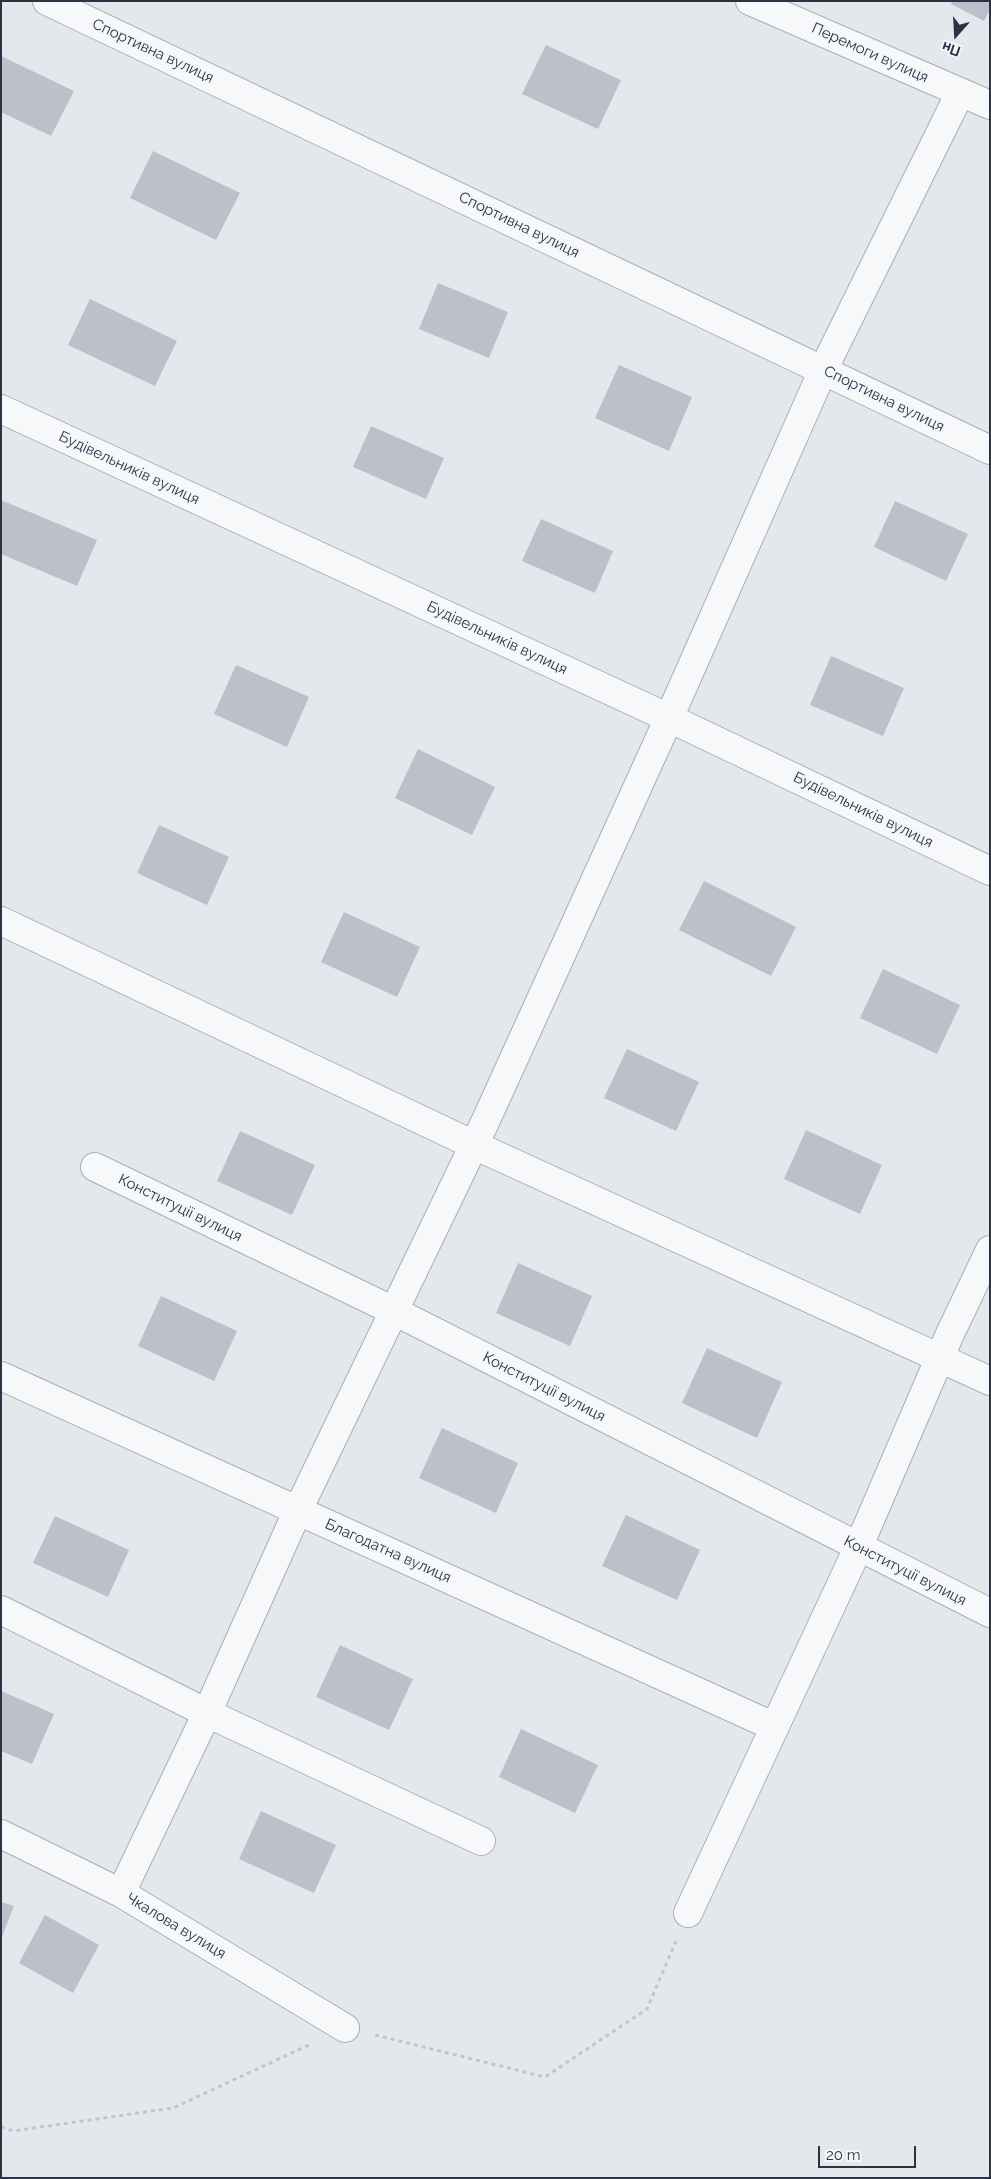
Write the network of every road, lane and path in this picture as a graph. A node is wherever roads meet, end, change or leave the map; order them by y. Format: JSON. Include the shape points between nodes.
{"nodes":[{"id":1,"x":47,"y":1,"type":"edge"},
{"id":2,"x":750,"y":1,"type":"edge"},
{"id":3,"x":960,"y":92,"type":"junction"},
{"id":4,"x":990,"y":105,"type":"edge"},
{"id":5,"x":823,"y":370,"type":"junction"},
{"id":6,"x":1,"y":409,"type":"edge"},
{"id":7,"x":990,"y":450,"type":"edge"},
{"id":8,"x":669,"y":718,"type":"junction"},
{"id":9,"x":990,"y":871,"type":"edge"},
{"id":10,"x":1,"y":921,"type":"edge"},
{"id":11,"x":474,"y":1145,"type":"junction"},
{"id":12,"x":95,"y":1167,"type":"dead end"},
{"id":13,"x":990,"y":1250,"type":"edge"},
{"id":14,"x":394,"y":1311,"type":"junction"},
{"id":15,"x":940,"y":1358,"type":"junction"},
{"id":16,"x":1,"y":1376,"type":"edge"},
{"id":17,"x":990,"y":1381,"type":"edge"},
{"id":18,"x":298,"y":1510,"type":"junction"},
{"id":19,"x":858,"y":1548,"type":"junction"},
{"id":20,"x":1,"y":1610,"type":"edge"},
{"id":21,"x":990,"y":1613,"type":"edge"},
{"id":22,"x":207,"y":1712,"type":"junction"},
{"id":23,"x":775,"y":1727,"type":"junction"},
{"id":24,"x":1,"y":1834,"type":"edge"},
{"id":25,"x":481,"y":1841,"type":"dead end"},
{"id":26,"x":121,"y":1893,"type":"junction"},
{"id":27,"x":688,"y":1913,"type":"joint"},
{"id":28,"x":345,"y":2028,"type":"junction"},
{"id":29,"x":1,"y":2127,"type":"edge"}],
"edges":[{"from":1,"to":5,"type":"street","name":"Спортивна вулиця"},
{"from":2,"to":3,"type":"street","name":"Перемоги вулиця"},
{"from":3,"to":4,"type":"street","name":"Перемоги вулиця"},
{"from":3,"to":5,"type":"street"},
{"from":5,"to":7,"type":"street","name":"Спортивна вулиця"},
{"from":5,"to":8,"type":"street"},
{"from":6,"to":8,"type":"street","name":"Будівельників вулиця"},
{"from":8,"to":9,"type":"street","name":"Будівельників вулиця"},
{"from":8,"to":11,"type":"street"},
{"from":10,"to":11,"type":"street"},
{"from":11,"to":14,"type":"street"},
{"from":11,"to":15,"type":"street"},
{"from":12,"to":14,"type":"street","name":"Конституції вулиця"},
{"from":13,"to":15,"type":"street"},
{"from":14,"to":18,"type":"street"},
{"from":14,"to":19,"type":"street","name":"Конституції вулиця"},
{"from":15,"to":17,"type":"street"},
{"from":15,"to":19,"type":"street"},
{"from":16,"to":18,"type":"street","name":"Благодатна вулиця"},
{"from":18,"to":22,"type":"street"},
{"from":18,"to":23,"type":"street","name":"Благодатна вулиця"},
{"from":19,"to":21,"type":"street","name":"Конституції вулиця"},
{"from":19,"to":23,"type":"street"},
{"from":20,"to":22,"type":"street"},
{"from":22,"to":25,"type":"street"},
{"from":22,"to":26,"type":"street"},
{"from":23,"to":27,"type":"street"},
{"from":24,"to":26,"type":"street","name":"Чкалова вулиця"},
{"from":26,"to":28,"type":"street","name":"Чкалова вулиця"},
{"from":27,"to":28,"type":"path","via":[[646,2009],[545,2077]]},
{"from":28,"to":29,"type":"path","via":[[173,2108],[13,2131]]}]}
